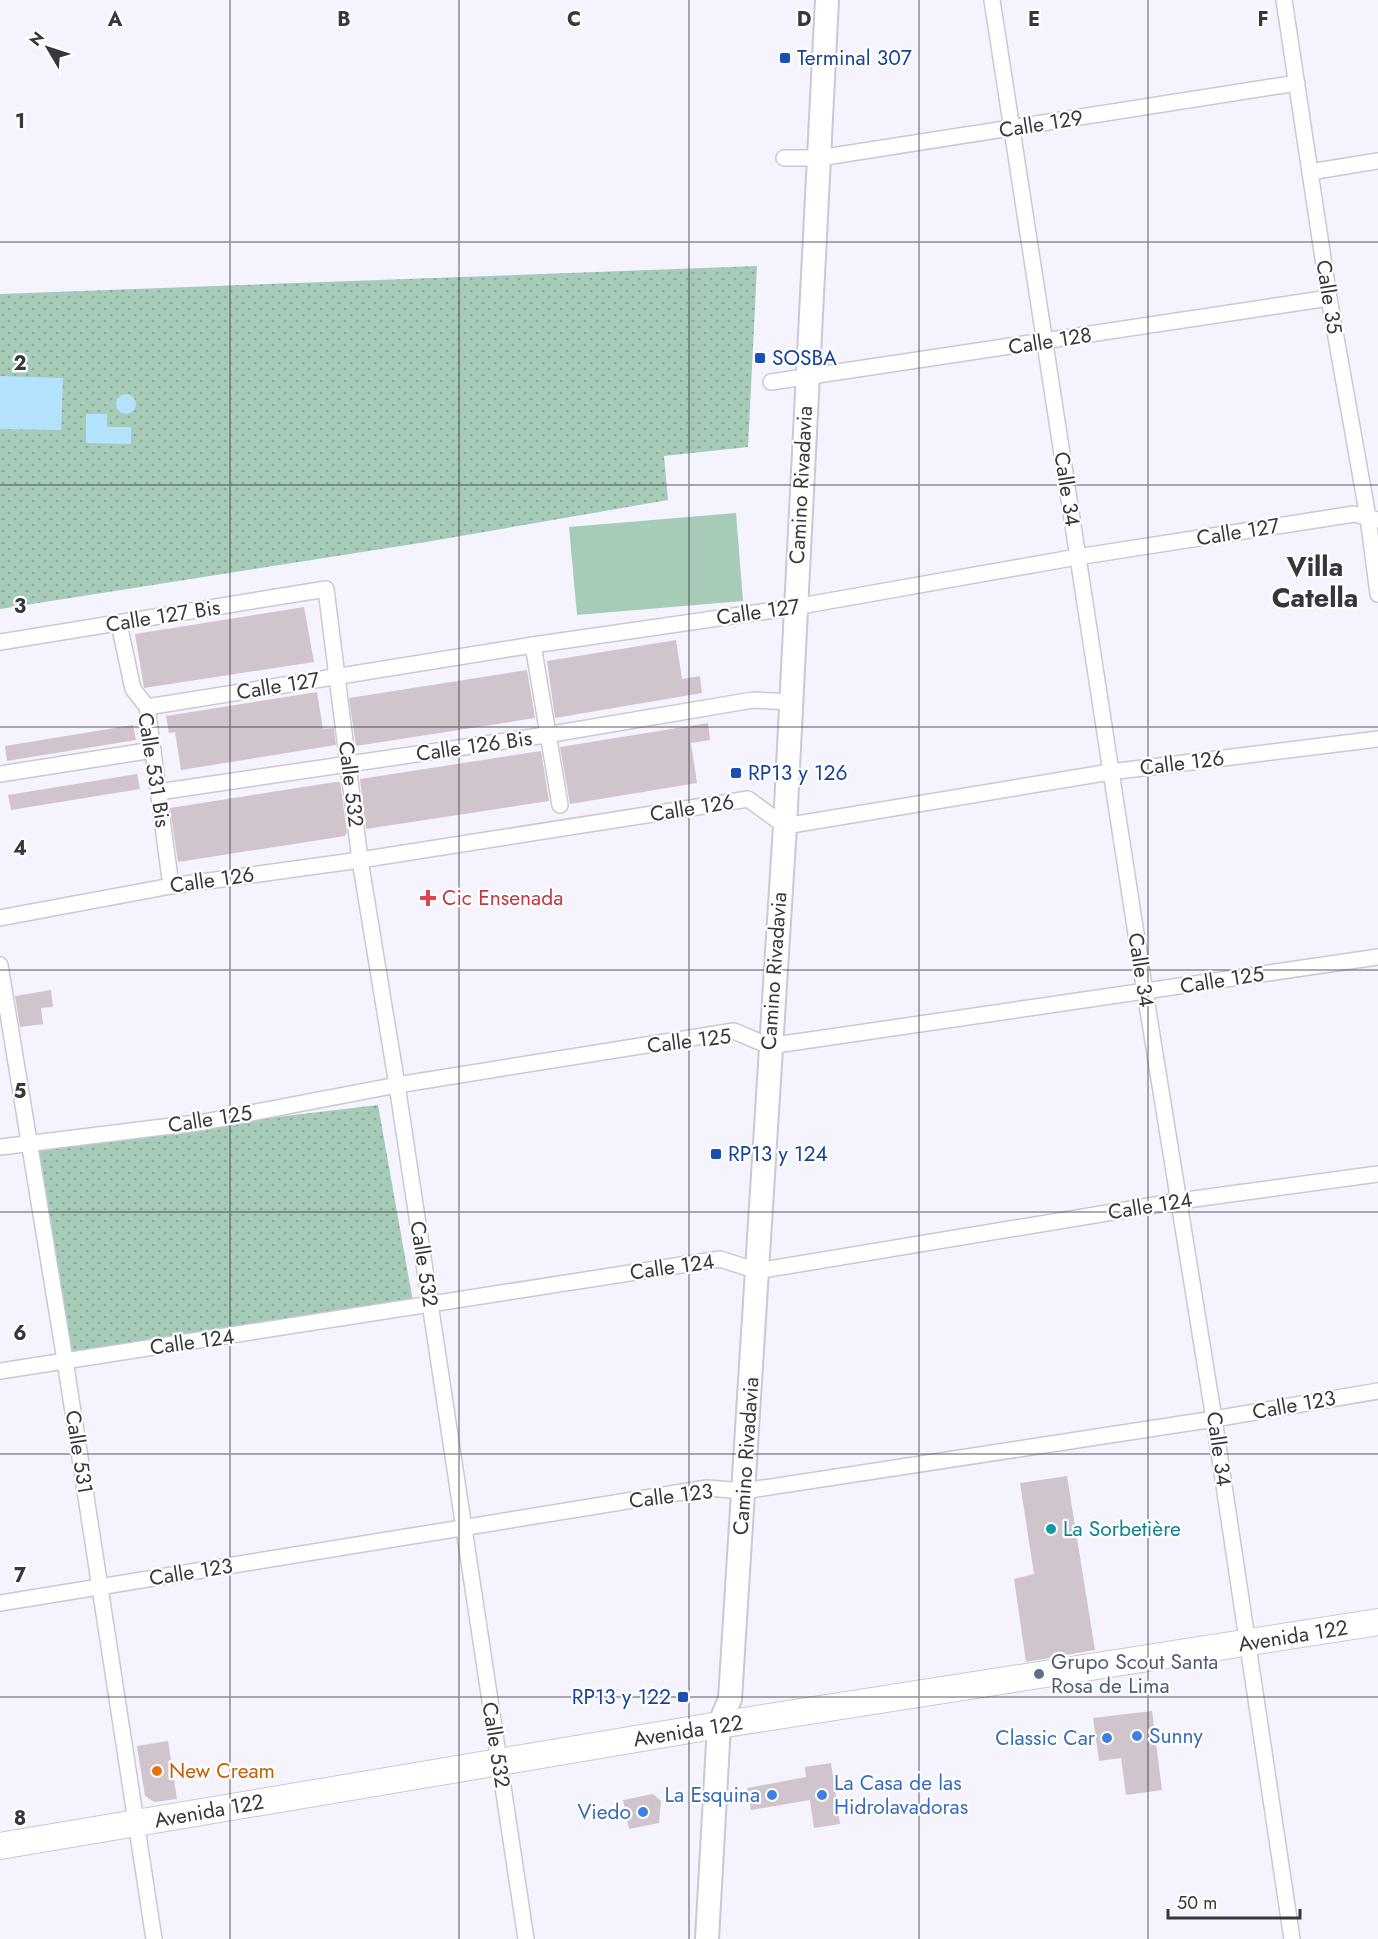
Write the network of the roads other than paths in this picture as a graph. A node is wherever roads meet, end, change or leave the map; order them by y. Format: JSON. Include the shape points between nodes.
{"nodes":[{"id":1,"x":826,"y":0,"type":"edge"},
{"id":2,"x":992,"y":0,"type":"edge"},
{"id":3,"x":1284,"y":0,"type":"edge"},
{"id":4,"x":1297,"y":83,"type":"junction"},
{"id":5,"x":1010,"y":129,"type":"junction"},
{"id":6,"x":784,"y":158,"type":"dead end"},
{"id":7,"x":819,"y":158,"type":"junction"},
{"id":8,"x":1378,"y":161,"type":"edge"},
{"id":9,"x":1310,"y":172,"type":"junction"},
{"id":10,"x":1329,"y":298,"type":"junction"},
{"id":11,"x":1045,"y":342,"type":"junction"},
{"id":12,"x":807,"y":376,"type":"junction"},
{"id":13,"x":771,"y":382,"type":"dead end"},
{"id":14,"x":1373,"y":519,"type":"edge"},
{"id":15,"x":1077,"y":557,"type":"junction"},
{"id":16,"x":326,"y":589,"type":"joint"},
{"id":17,"x":1378,"y":594,"type":"edge"},
{"id":18,"x":795,"y":608,"type":"junction"},
{"id":19,"x":119,"y":624,"type":"junction"},
{"id":20,"x":0,"y":642,"type":"edge"},
{"id":21,"x":533,"y":645,"type":"junction"},
{"id":22,"x":336,"y":677,"type":"junction"},
{"id":23,"x":790,"y":702,"type":"junction"},
{"id":24,"x":147,"y":707,"type":"junction"},
{"id":25,"x":546,"y":735,"type":"junction"},
{"id":26,"x":1378,"y":739,"type":"edge"},
{"id":27,"x":153,"y":750,"type":"junction"},
{"id":28,"x":348,"y":764,"type":"junction"},
{"id":29,"x":1110,"y":772,"type":"junction"},
{"id":30,"x":0,"y":774,"type":"edge"},
{"id":31,"x":158,"y":792,"type":"junction"},
{"id":32,"x":560,"y":805,"type":"dead end"},
{"id":33,"x":785,"y":826,"type":"junction"},
{"id":34,"x":360,"y":860,"type":"junction"},
{"id":35,"x":171,"y":886,"type":"junction"},
{"id":36,"x":0,"y":918,"type":"edge"},
{"id":37,"x":1378,"y":957,"type":"edge"},
{"id":38,"x":0,"y":965,"type":"edge"},
{"id":39,"x":1144,"y":992,"type":"junction"},
{"id":40,"x":769,"y":1046,"type":"junction"},
{"id":41,"x":397,"y":1085,"type":"junction"},
{"id":42,"x":28,"y":1143,"type":"junction"},
{"id":43,"x":0,"y":1147,"type":"edge"},
{"id":44,"x":1378,"y":1174,"type":"edge"},
{"id":45,"x":1179,"y":1201,"type":"junction"},
{"id":46,"x":757,"y":1270,"type":"junction"},
{"id":47,"x":430,"y":1304,"type":"junction"},
{"id":48,"x":65,"y":1360,"type":"junction"},
{"id":49,"x":0,"y":1371,"type":"edge"},
{"id":50,"x":1378,"y":1391,"type":"edge"},
{"id":51,"x":1215,"y":1419,"type":"junction"},
{"id":52,"x":744,"y":1491,"type":"junction"},
{"id":53,"x":463,"y":1529,"type":"junction"},
{"id":54,"x":100,"y":1587,"type":"junction"},
{"id":55,"x":0,"y":1603,"type":"edge"},
{"id":56,"x":1378,"y":1622,"type":"edge"},
{"id":57,"x":1246,"y":1643,"type":"junction"},
{"id":58,"x":719,"y":1725,"type":"junction"},
{"id":59,"x":498,"y":1762,"type":"junction"},
{"id":60,"x":134,"y":1824,"type":"junction"},
{"id":61,"x":0,"y":1846,"type":"edge"},
{"id":62,"x":154,"y":1939,"type":"edge"},
{"id":63,"x":526,"y":1939,"type":"edge"},
{"id":64,"x":707,"y":1939,"type":"edge"},
{"id":65,"x":1292,"y":1939,"type":"edge"}],
"edges":[{"from":1,"to":7,"type":"main road","name":"Camino Rivadavia"},
{"from":2,"to":5,"type":"street","name":"Calle 34"},
{"from":3,"to":4,"type":"street","name":"Calle 35"},
{"from":4,"to":5,"type":"street","name":"Calle 129"},
{"from":4,"to":9,"type":"street","name":"Calle 35"},
{"from":5,"to":7,"type":"street","name":"Calle 129"},
{"from":5,"to":11,"type":"street","name":"Calle 34"},
{"from":6,"to":7,"type":"street","name":"Calle 129"},
{"from":7,"to":12,"type":"main road","name":"Camino Rivadavia"},
{"from":8,"to":9,"type":"street"},
{"from":9,"to":10,"type":"street","name":"Calle 35"},
{"from":10,"to":11,"type":"street","name":"Calle 128"},
{"from":10,"to":14,"type":"street","name":"Calle 35"},
{"from":11,"to":12,"type":"street","name":"Calle 128"},
{"from":11,"to":15,"type":"street","name":"Calle 34"},
{"from":12,"to":13,"type":"street","name":"Calle 128"},
{"from":12,"to":18,"type":"main road","name":"Camino Rivadavia"},
{"from":14,"to":15,"type":"street","name":"Calle 127","via":[[1354,514]]},
{"from":14,"to":17,"type":"street","name":"Calle 35"},
{"from":15,"to":18,"type":"street","name":"Calle 127"},
{"from":15,"to":29,"type":"street","name":"Calle 34"},
{"from":16,"to":19,"type":"street","name":"Calle 127 Bis"},
{"from":16,"to":22,"type":"street","name":"Calle 532"},
{"from":18,"to":21,"type":"street","name":"Calle 127"},
{"from":18,"to":23,"type":"main road","name":"Camino Rivadavia"},
{"from":19,"to":20,"type":"street","name":"Calle 127 Bis"},
{"from":19,"to":24,"type":"street","name":"Calle 531 Bis","via":[[133,689]]},
{"from":21,"to":22,"type":"street","name":"Calle 127"},
{"from":21,"to":25,"type":"street"},
{"from":22,"to":24,"type":"street","name":"Calle 127"},
{"from":22,"to":28,"type":"street","name":"Calle 532"},
{"from":23,"to":25,"type":"street","name":"Calle 126 Bis","via":[[753,700]]},
{"from":23,"to":33,"type":"main road","name":"Camino Rivadavia"},
{"from":24,"to":27,"type":"street","name":"Calle 531 Bis"},
{"from":25,"to":28,"type":"street","name":"Calle 126 Bis"},
{"from":25,"to":32,"type":"street"},
{"from":26,"to":29,"type":"street","name":"Calle 126"},
{"from":27,"to":30,"type":"street"},
{"from":27,"to":31,"type":"street","name":"Calle 531 Bis"},
{"from":28,"to":31,"type":"street","name":"Calle 126 Bis"},
{"from":28,"to":34,"type":"street","name":"Calle 532"},
{"from":29,"to":33,"type":"street","name":"Calle 126"},
{"from":29,"to":39,"type":"street","name":"Calle 34"},
{"from":31,"to":35,"type":"street","name":"Calle 531 Bis"},
{"from":33,"to":34,"type":"street","name":"Calle 126","via":[[748,799]]},
{"from":33,"to":40,"type":"main road","name":"Camino Rivadavia"},
{"from":34,"to":35,"type":"street","name":"Calle 126"},
{"from":34,"to":41,"type":"street","name":"Calle 532"},
{"from":35,"to":36,"type":"street","name":"Calle 126"},
{"from":37,"to":39,"type":"street","name":"Calle 125"},
{"from":38,"to":42,"type":"street","name":"Calle 531"},
{"from":39,"to":40,"type":"street","name":"Calle 125"},
{"from":39,"to":45,"type":"street","name":"Calle 34"},
{"from":40,"to":41,"type":"street","name":"Calle 125","via":[[734,1031]]},
{"from":40,"to":46,"type":"main road","name":"Camino Rivadavia"},
{"from":41,"to":42,"type":"street","name":"Calle 125","via":[[204,1122]]},
{"from":41,"to":47,"type":"street","name":"Calle 532"},
{"from":42,"to":43,"type":"street","name":"Calle 125"},
{"from":42,"to":48,"type":"street","name":"Calle 531"},
{"from":44,"to":45,"type":"street","name":"Calle 124"},
{"from":45,"to":46,"type":"street","name":"Calle 124"},
{"from":45,"to":51,"type":"street","name":"Calle 34"},
{"from":46,"to":47,"type":"street","name":"Calle 124","via":[[720,1259]]},
{"from":46,"to":52,"type":"main road","name":"Camino Rivadavia"},
{"from":47,"to":48,"type":"street","name":"Calle 124"},
{"from":47,"to":53,"type":"street","name":"Calle 532"},
{"from":48,"to":49,"type":"street","name":"Calle 124"},
{"from":48,"to":54,"type":"street","name":"Calle 531"},
{"from":50,"to":51,"type":"street","name":"Calle 123"},
{"from":51,"to":52,"type":"street","name":"Calle 123"},
{"from":51,"to":57,"type":"street","name":"Calle 34"},
{"from":52,"to":53,"type":"street","name":"Calle 123","via":[[707,1488]]},
{"from":52,"to":58,"type":"main road","name":"Camino Rivadavia","via":[[730,1698]]},
{"from":53,"to":54,"type":"street","name":"Calle 123"},
{"from":53,"to":59,"type":"street","name":"Calle 532"},
{"from":54,"to":55,"type":"street","name":"Calle 123"},
{"from":54,"to":60,"type":"street","name":"Calle 531"},
{"from":56,"to":57,"type":"highway","name":"Avenida 122"},
{"from":57,"to":58,"type":"highway","name":"Avenida 122"},
{"from":57,"to":65,"type":"street","name":"Calle 34"},
{"from":58,"to":59,"type":"highway","name":"Avenida 122"},
{"from":58,"to":64,"type":"main road","name":"Camino Rivadavia"},
{"from":59,"to":60,"type":"highway","name":"Avenida 122"},
{"from":59,"to":63,"type":"street","name":"Calle 532"},
{"from":60,"to":61,"type":"highway","name":"Avenida 122"},
{"from":60,"to":62,"type":"street","name":"Calle 531"}]}
